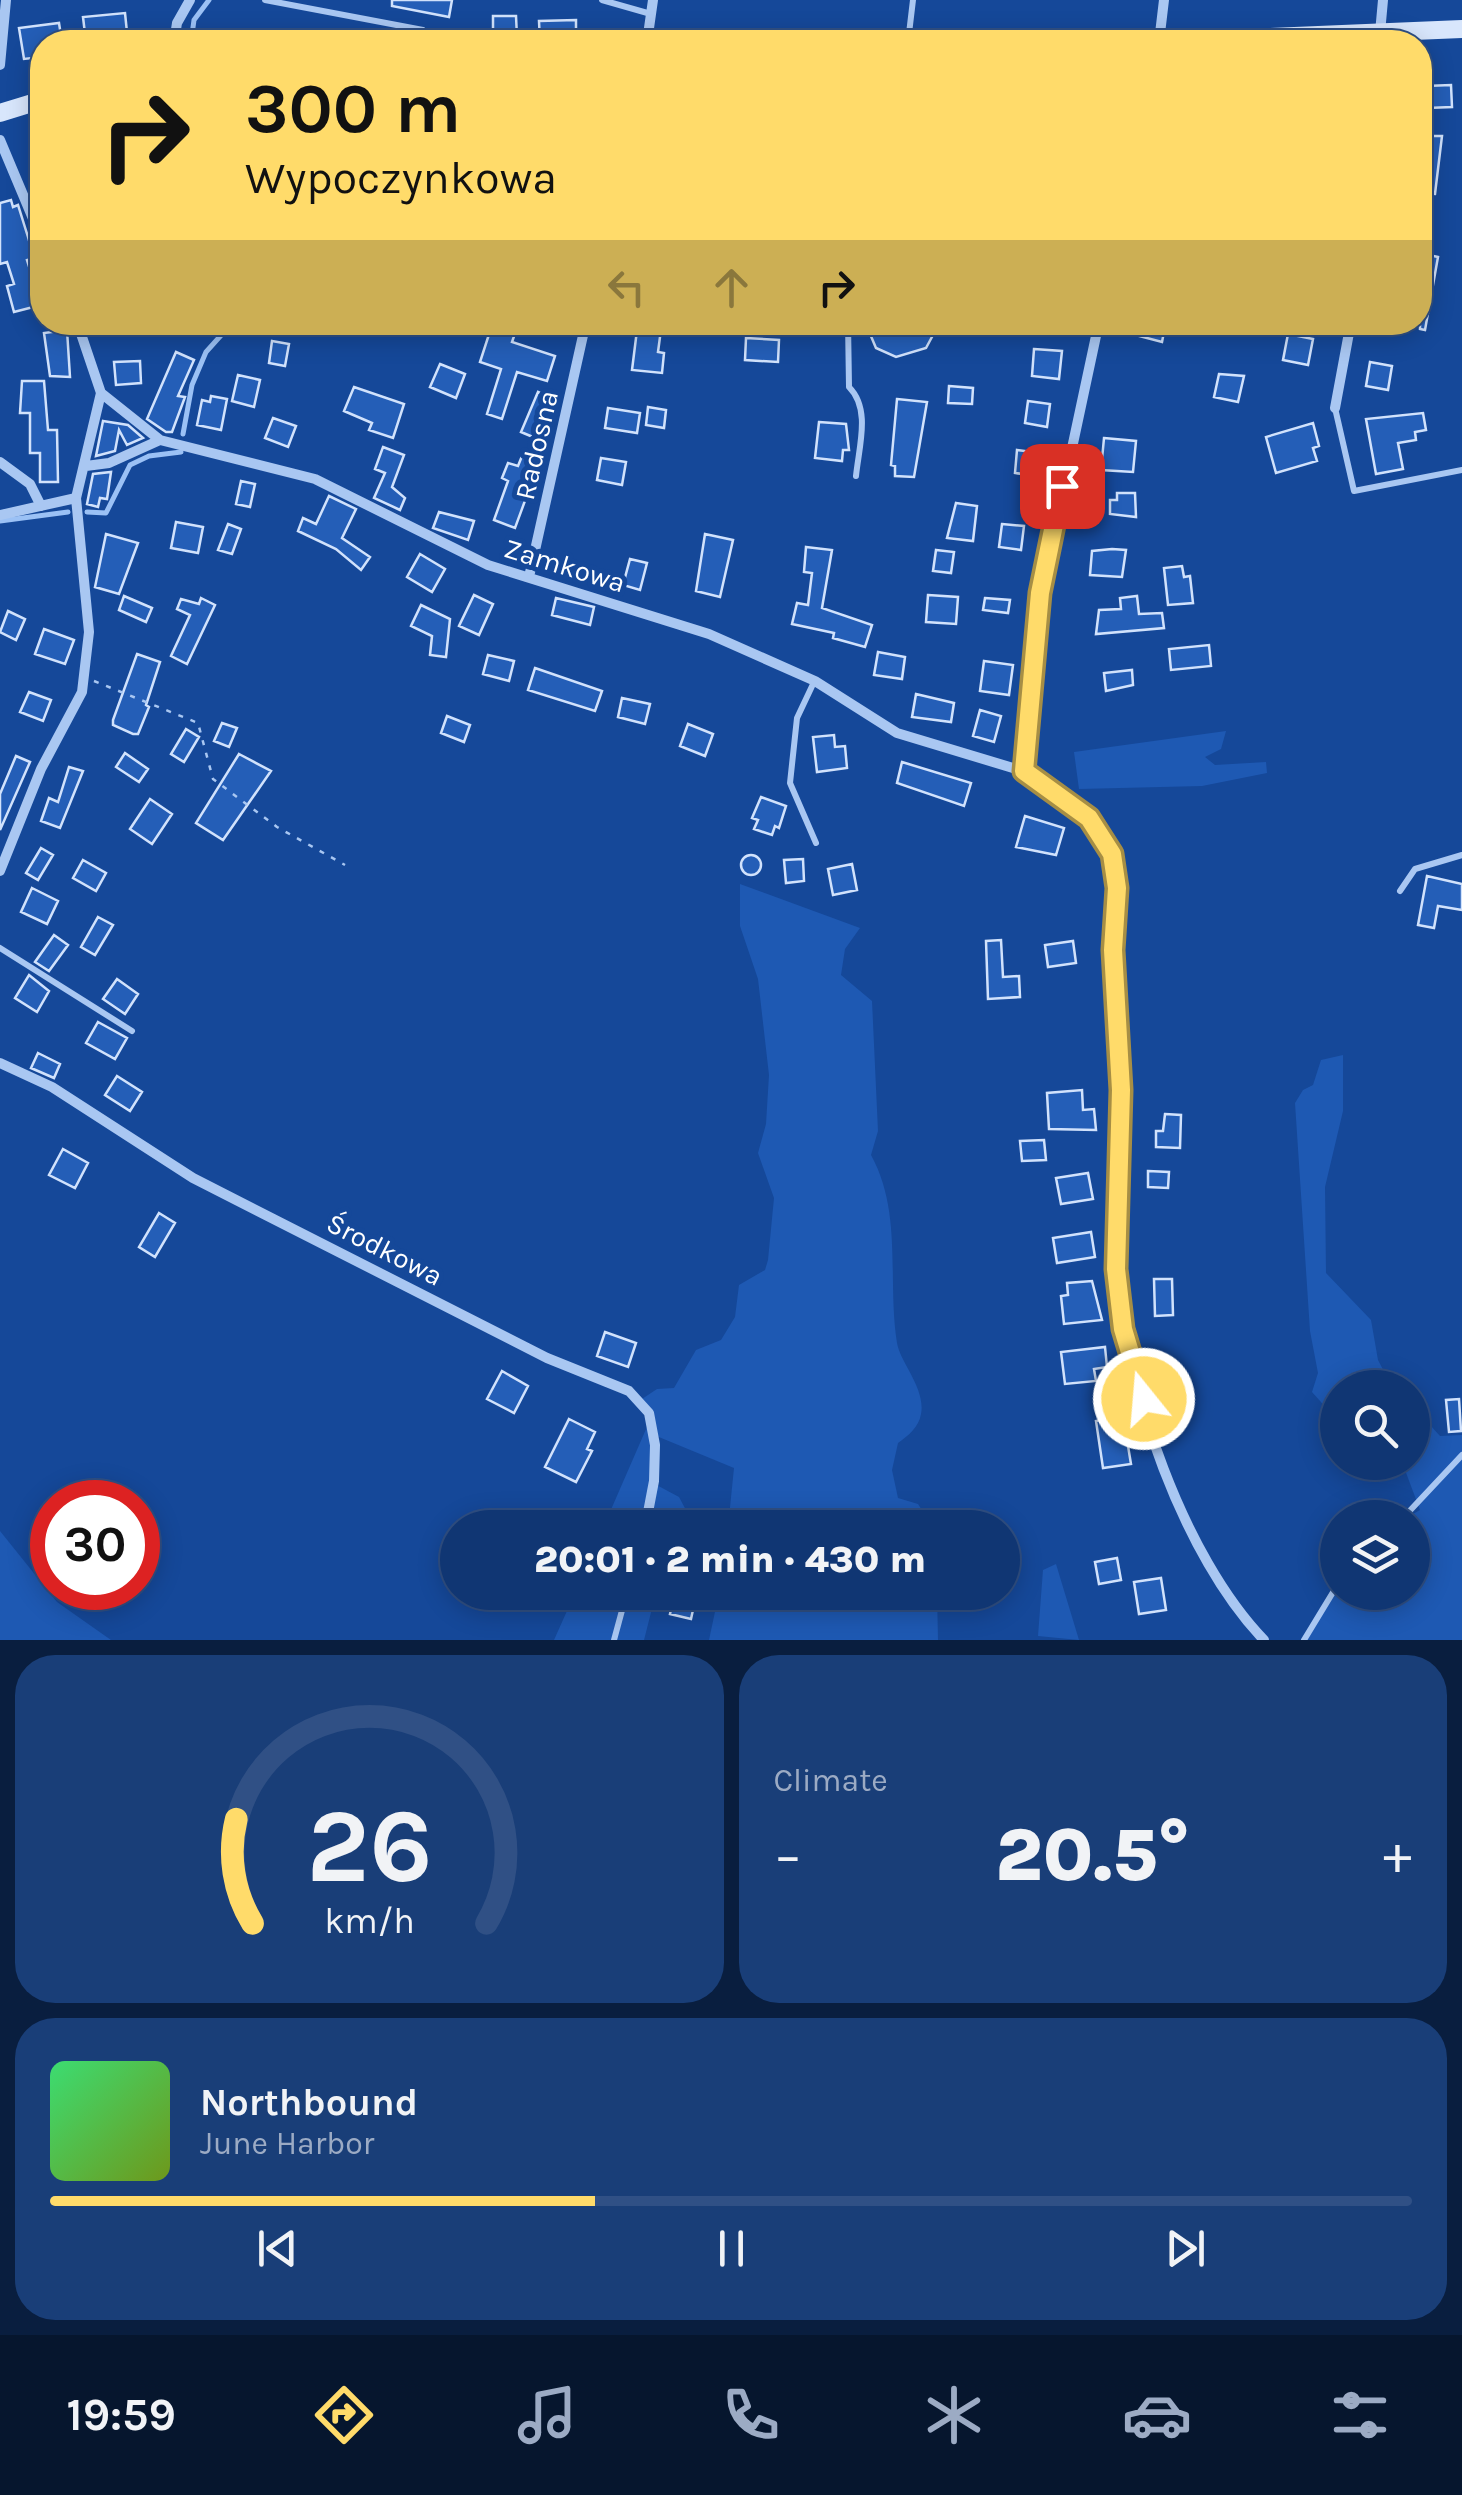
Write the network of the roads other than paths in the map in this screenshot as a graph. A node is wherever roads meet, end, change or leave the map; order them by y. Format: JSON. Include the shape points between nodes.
{"nodes":[{"id":1,"x":6,"y":0,"type":"edge"},
{"id":2,"x":190,"y":0,"type":"edge"},
{"id":3,"x":265,"y":0,"type":"edge"},
{"id":4,"x":602,"y":0,"type":"edge"},
{"id":5,"x":653,"y":0,"type":"edge"},
{"id":6,"x":913,"y":0,"type":"edge"},
{"id":7,"x":1164,"y":0,"type":"edge"},
{"id":8,"x":1383,"y":0,"type":"edge"},
{"id":9,"x":651,"y":14,"type":"junction"},
{"id":10,"x":1462,"y":29,"type":"edge"},
{"id":11,"x":179,"y":30,"type":"edge"},
{"id":12,"x":424,"y":30,"type":"edge"},
{"id":13,"x":649,"y":30,"type":"edge"},
{"id":14,"x":909,"y":30,"type":"edge"},
{"id":15,"x":1159,"y":30,"type":"edge"},
{"id":16,"x":1380,"y":30,"type":"edge"},
{"id":17,"x":1432,"y":34,"type":"edge"},
{"id":18,"x":0,"y":65,"type":"edge"},
{"id":19,"x":30,"y":103,"type":"edge"},
{"id":20,"x":1,"y":109,"type":"edge"},
{"id":21,"x":0,"y":140,"type":"edge"},
{"id":22,"x":30,"y":201,"type":"edge"},
{"id":23,"x":81,"y":335,"type":"edge"},
{"id":24,"x":583,"y":335,"type":"edge"},
{"id":25,"x":848,"y":335,"type":"edge"},
{"id":26,"x":1096,"y":335,"type":"edge"},
{"id":27,"x":1349,"y":335,"type":"edge"},
{"id":28,"x":101,"y":393,"type":"junction"},
{"id":29,"x":1335,"y":408,"type":"joint"},
{"id":30,"x":160,"y":440,"type":"junction"},
{"id":31,"x":0,"y":462,"type":"edge"},
{"id":32,"x":86,"y":466,"type":"junction"},
{"id":33,"x":1462,"y":470,"type":"edge"},
{"id":34,"x":856,"y":476,"type":"dead end"},
{"id":35,"x":76,"y":498,"type":"junction"},
{"id":36,"x":41,"y":506,"type":"junction"},
{"id":37,"x":0,"y":515,"type":"edge"},
{"id":38,"x":529,"y":577,"type":"junction"},
{"id":39,"x":815,"y":681,"type":"junction"},
{"id":40,"x":1024,"y":771,"type":"junction"},
{"id":41,"x":816,"y":844,"type":"dead end"},
{"id":42,"x":1462,"y":856,"type":"edge"},
{"id":43,"x":0,"y":871,"type":"edge"},
{"id":44,"x":1400,"y":892,"type":"dead end"},
{"id":45,"x":0,"y":948,"type":"edge"},
{"id":46,"x":132,"y":1031,"type":"dead end"},
{"id":47,"x":0,"y":1063,"type":"edge"},
{"id":48,"x":1462,"y":1455,"type":"edge"},
{"id":49,"x":1420,"y":1500,"type":"edge"},
{"id":50,"x":647,"y":1510,"type":"edge"},
{"id":51,"x":622,"y":1610,"type":"edge"},
{"id":52,"x":1322,"y":1610,"type":"edge"},
{"id":53,"x":614,"y":1640,"type":"edge"},
{"id":54,"x":1264,"y":1640,"type":"edge"},
{"id":55,"x":1304,"y":1640,"type":"edge"}],
"edges":[{"from":1,"to":18,"type":"street"},
{"from":2,"to":11,"type":"street"},
{"from":3,"to":12,"type":"lane"},
{"from":4,"to":9,"type":"lane"},
{"from":5,"to":9,"type":"street"},
{"from":6,"to":14,"type":"lane"},
{"from":7,"to":15,"type":"street"},
{"from":8,"to":16,"type":"street"},
{"from":9,"to":13,"type":"street"},
{"from":10,"to":17,"type":"main road"},
{"from":19,"to":20,"type":"main road"},
{"from":21,"to":22,"type":"street"},
{"from":23,"to":28,"type":"street"},
{"from":24,"to":38,"type":"street","name":"Radosna"},
{"from":25,"to":34,"type":"lane","via":[[849,386],[863,412]]},
{"from":26,"to":40,"type":"street","via":[[1040,593]]},
{"from":27,"to":29,"type":"street"},
{"from":28,"to":30,"type":"street","name":"Zamkowa"},
{"from":28,"to":32,"type":"street"},
{"from":29,"to":33,"type":"lane","via":[[1354,491]]},
{"from":30,"to":32,"type":"street"},
{"from":30,"to":38,"type":"street","name":"Zamkowa","via":[[315,479],[488,566]]},
{"from":31,"to":36,"type":"street","via":[[30,484]]},
{"from":32,"to":35,"type":"street"},
{"from":35,"to":36,"type":"street"},
{"from":35,"to":43,"type":"street","via":[[89,632],[82,692],[41,769]]},
{"from":36,"to":37,"type":"street"},
{"from":38,"to":39,"type":"street","name":"Zamkowa","via":[[709,634]]},
{"from":39,"to":40,"type":"street","name":"Zamkowa","via":[[897,734]]},
{"from":39,"to":41,"type":"lane","via":[[797,718],[790,783]]},
{"from":40,"to":54,"type":"street","name":"Zamkowa","via":[[1089,818],[1112,854],[1121,1090],[1116,1269],[1123,1329],[1175,1504],[1200,1552]]},
{"from":42,"to":44,"type":"lane","via":[[1415,869]]},
{"from":45,"to":46,"type":"lane"},
{"from":47,"to":50,"type":"street","name":"Środkowa","via":[[52,1086],[193,1178],[547,1358],[629,1392],[650,1414],[655,1446]]},
{"from":48,"to":49,"type":"lane"},
{"from":51,"to":53,"type":"lane"},
{"from":52,"to":55,"type":"lane"}]}
